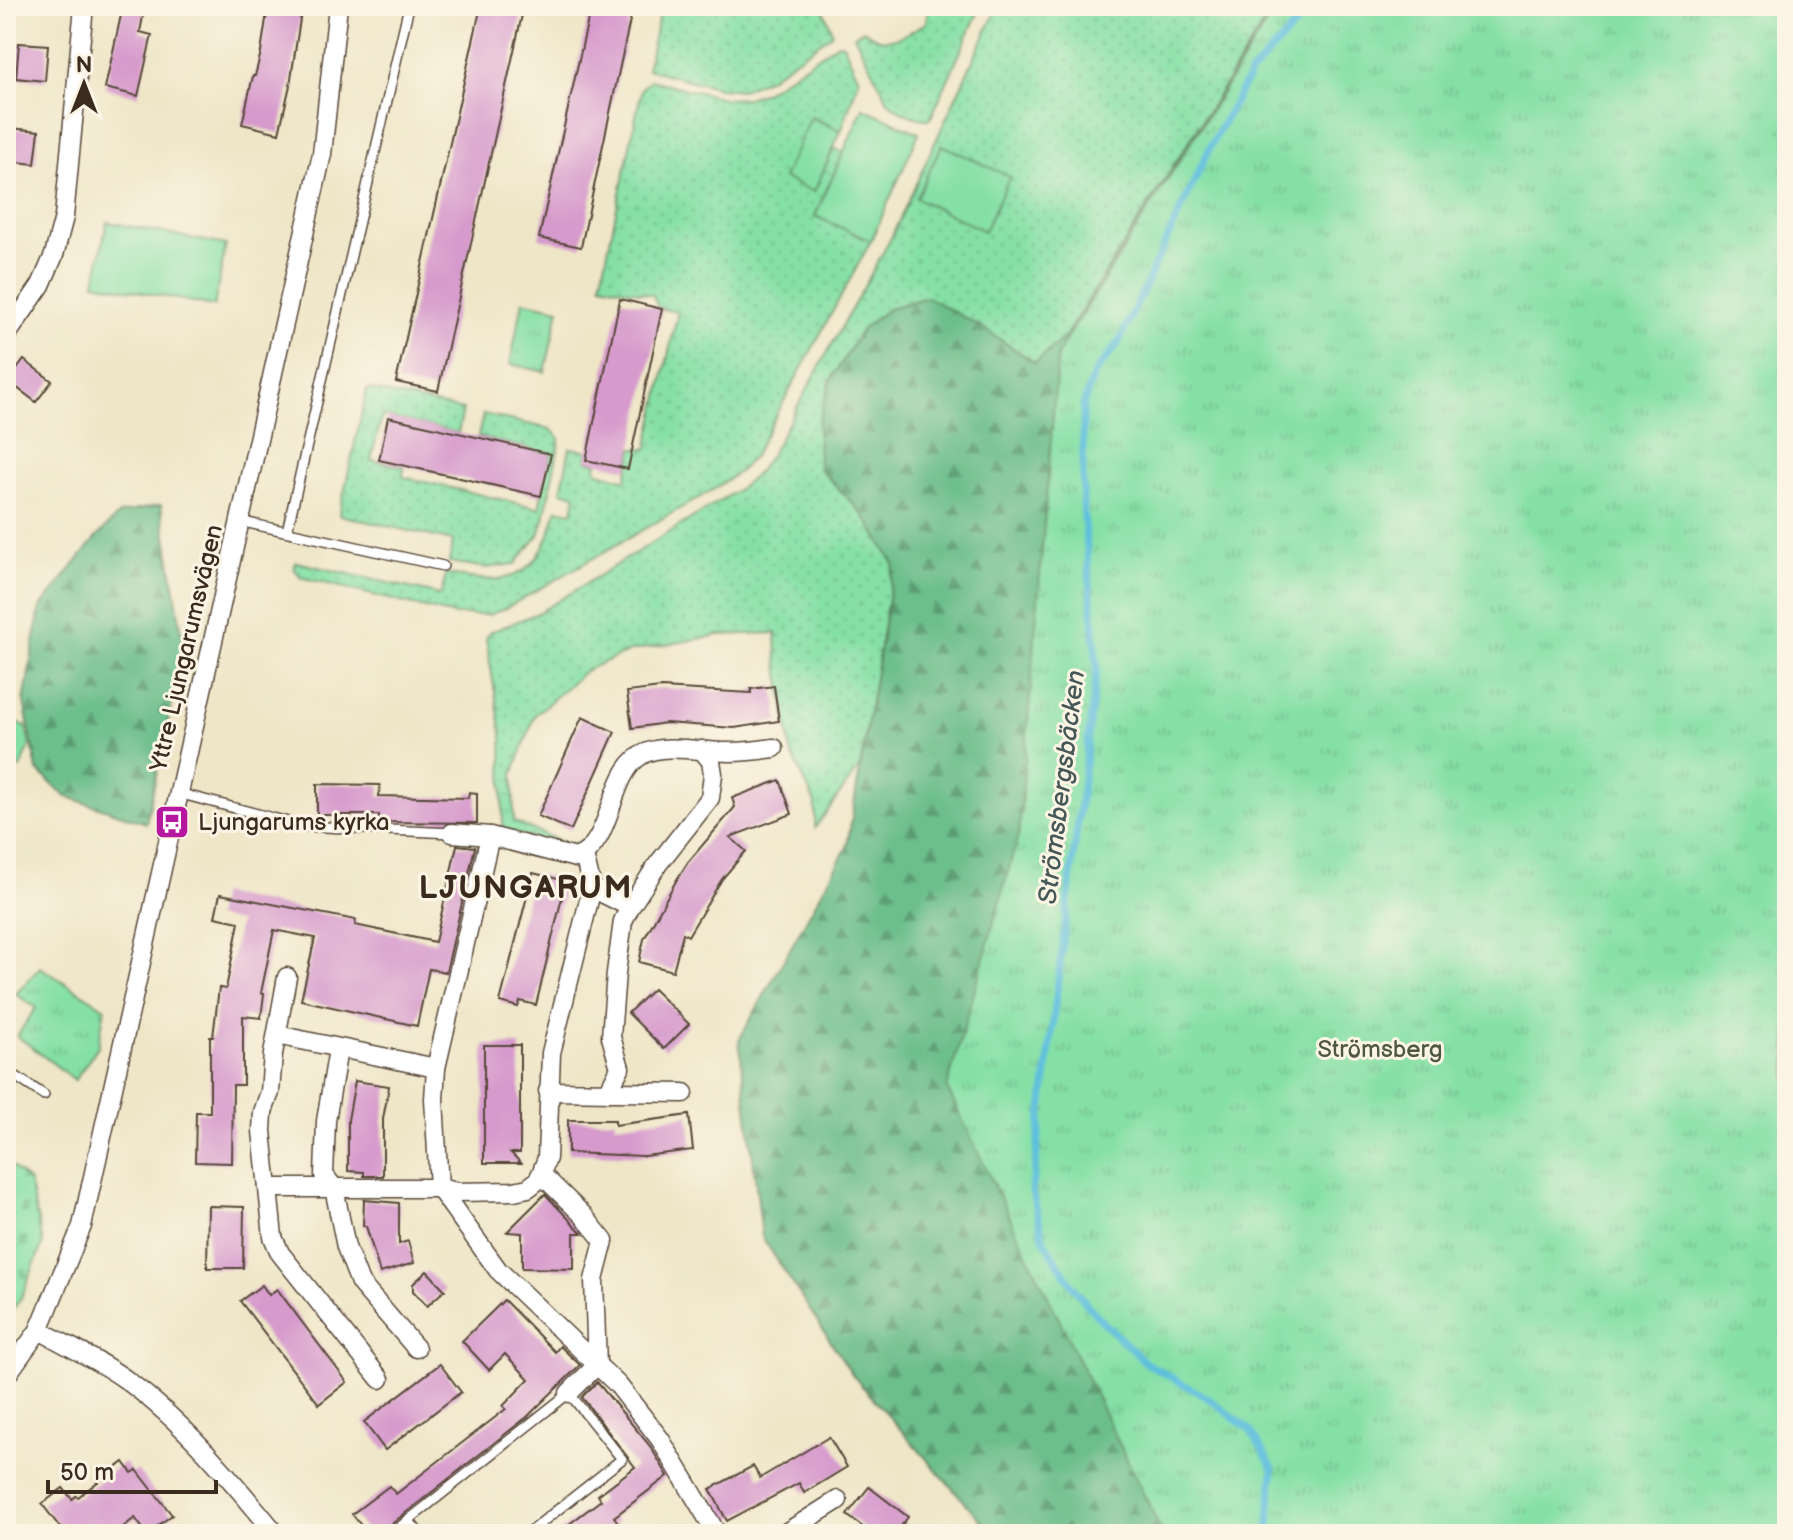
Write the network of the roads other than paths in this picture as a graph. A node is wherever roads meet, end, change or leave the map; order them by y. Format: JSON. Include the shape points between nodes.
{"nodes":[{"id":1,"x":84,"y":6,"type":"edge"},
{"id":2,"x":338,"y":6,"type":"edge"},
{"id":3,"x":409,"y":6,"type":"edge"},
{"id":4,"x":6,"y":336,"type":"edge"},
{"id":5,"x":239,"y":521,"type":"junction"},
{"id":6,"x":287,"y":531,"type":"junction"},
{"id":7,"x":443,"y":566,"type":"dead end"},
{"id":8,"x":774,"y":748,"type":"dead end"},
{"id":9,"x":702,"y":750,"type":"junction"},
{"id":10,"x":178,"y":793,"type":"junction"},
{"id":11,"x":452,"y":833,"type":"joint"},
{"id":12,"x":490,"y":836,"type":"junction"},
{"id":13,"x":584,"y":855,"type":"junction"},
{"id":14,"x":592,"y":888,"type":"junction"},
{"id":15,"x":630,"y":907,"type":"junction"},
{"id":16,"x":287,"y":977,"type":"dead end"},
{"id":17,"x":277,"y":1035,"type":"junction"},
{"id":18,"x":338,"y":1049,"type":"junction"},
{"id":19,"x":436,"y":1068,"type":"junction"},
{"id":20,"x":6,"y":1070,"type":"edge"},
{"id":21,"x":548,"y":1091,"type":"junction"},
{"id":22,"x":608,"y":1092,"type":"junction"},
{"id":23,"x":684,"y":1093,"type":"dead end"},
{"id":24,"x":44,"y":1095,"type":"dead end"},
{"id":25,"x":541,"y":1174,"type":"junction"},
{"id":26,"x":269,"y":1188,"type":"junction"},
{"id":27,"x":334,"y":1188,"type":"junction"},
{"id":28,"x":439,"y":1188,"type":"junction"},
{"id":29,"x":39,"y":1330,"type":"junction"},
{"id":30,"x":416,"y":1348,"type":"dead end"},
{"id":31,"x":597,"y":1365,"type":"junction"},
{"id":32,"x":6,"y":1376,"type":"edge"},
{"id":33,"x":380,"y":1379,"type":"dead end"},
{"id":34,"x":569,"y":1393,"type":"junction"},
{"id":35,"x":838,"y":1500,"type":"dead end"},
{"id":36,"x":408,"y":1520,"type":"junction"},
{"id":37,"x":807,"y":1529,"type":"edge"},
{"id":38,"x":276,"y":1534,"type":"edge"},
{"id":39,"x":391,"y":1534,"type":"edge"},
{"id":40,"x":420,"y":1534,"type":"edge"},
{"id":41,"x":527,"y":1534,"type":"edge"},
{"id":42,"x":717,"y":1534,"type":"edge"},
{"id":43,"x":784,"y":1534,"type":"edge"}],
"edges":[{"from":1,"to":4,"type":"street","via":[[64,217],[41,285]]},
{"from":2,"to":5,"type":"street","name":"Yttre Ljungarumsvägen","via":[[322,154]]},
{"from":3,"to":6,"type":"lane"},
{"from":5,"to":6,"type":"lane"},
{"from":5,"to":10,"type":"street","name":"Yttre Ljungarumsvägen"},
{"from":6,"to":7,"type":"lane"},
{"from":8,"to":9,"type":"street"},
{"from":9,"to":13,"type":"street","via":[[640,756],[627,770],[595,843]]},
{"from":9,"to":15,"type":"street","via":[[711,761],[710,798]]},
{"from":10,"to":11,"type":"lane","via":[[303,826]]},
{"from":10,"to":29,"type":"street","name":"Yttre Ljungarumsvägen","via":[[82,1226]]},
{"from":11,"to":12,"type":"street"},
{"from":12,"to":13,"type":"street","via":[[576,858]]},
{"from":12,"to":19,"type":"street"},
{"from":13,"to":14,"type":"street"},
{"from":14,"to":15,"type":"street"},
{"from":14,"to":21,"type":"street","via":[[558,1019]]},
{"from":15,"to":22,"type":"street","via":[[620,939],[611,1037],[620,1068]]},
{"from":16,"to":17,"type":"street"},
{"from":17,"to":18,"type":"street"},
{"from":17,"to":26,"type":"street","via":[[262,1121]]},
{"from":18,"to":19,"type":"street"},
{"from":18,"to":27,"type":"street","via":[[324,1157],[324,1175]]},
{"from":19,"to":28,"type":"street"},
{"from":20,"to":24,"type":"lane"},
{"from":21,"to":22,"type":"street"},
{"from":21,"to":25,"type":"street","via":[[547,1158]]},
{"from":22,"to":23,"type":"street"},
{"from":25,"to":28,"type":"street","via":[[528,1188],[514,1191]]},
{"from":25,"to":31,"type":"street","via":[[604,1241],[594,1280]]},
{"from":26,"to":27,"type":"street"},
{"from":26,"to":33,"type":"street","via":[[273,1237],[280,1253]]},
{"from":27,"to":28,"type":"street"},
{"from":27,"to":30,"type":"street","via":[[346,1247],[360,1283]]},
{"from":28,"to":31,"type":"street","via":[[498,1270]]},
{"from":29,"to":32,"type":"street","name":"Yttre Ljungarumsvägen"},
{"from":29,"to":38,"type":"street","via":[[123,1377],[173,1418]]},
{"from":31,"to":34,"type":"street"},
{"from":31,"to":42,"type":"street","via":[[660,1439]]},
{"from":34,"to":36,"type":"lane"},
{"from":34,"to":41,"type":"lane","via":[[622,1459]]},
{"from":35,"to":37,"type":"street"},
{"from":36,"to":39,"type":"lane"},
{"from":36,"to":40,"type":"lane"},
{"from":37,"to":43,"type":"street"}]}
